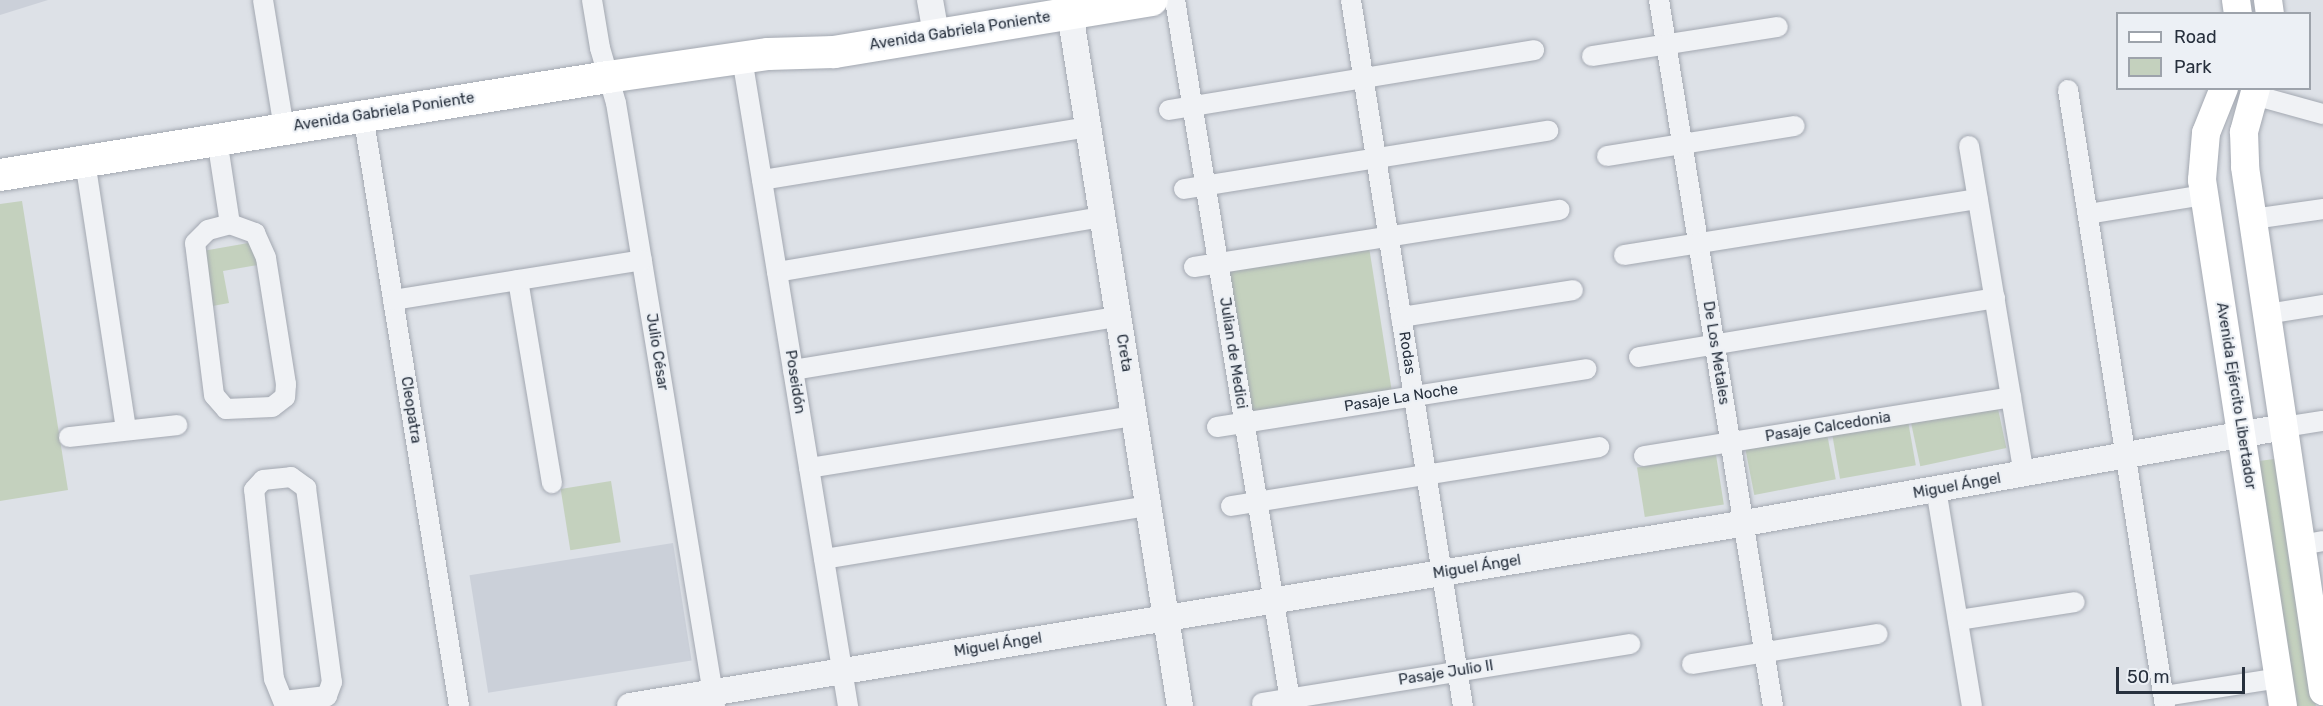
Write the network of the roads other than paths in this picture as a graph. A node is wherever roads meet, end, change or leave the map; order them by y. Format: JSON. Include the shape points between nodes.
{"nodes":[{"id":1,"x":263,"y":0,"type":"edge"},
{"id":2,"x":592,"y":0,"type":"edge"},
{"id":3,"x":1026,"y":0,"type":"edge"},
{"id":4,"x":1152,"y":0,"type":"edge"},
{"id":5,"x":1175,"y":0,"type":"edge"},
{"id":6,"x":1351,"y":0,"type":"edge"},
{"id":7,"x":1659,"y":0,"type":"edge"},
{"id":8,"x":1069,"y":7,"type":"edge"},
{"id":9,"x":933,"y":16,"type":"edge"},
{"id":10,"x":1778,"y":27,"type":"dead end"},
{"id":11,"x":1666,"y":44,"type":"junction"},
{"id":12,"x":1534,"y":50,"type":"dead end"},
{"id":13,"x":755,"y":56,"type":"junction"},
{"id":14,"x":1592,"y":56,"type":"dead end"},
{"id":15,"x":608,"y":76,"type":"junction"},
{"id":16,"x":1363,"y":78,"type":"junction"},
{"id":17,"x":2068,"y":90,"type":"dead end"},
{"id":18,"x":2223,"y":90,"type":"edge"},
{"id":19,"x":2255,"y":92,"type":"edge"},
{"id":20,"x":1192,"y":106,"type":"junction"},
{"id":21,"x":1169,"y":110,"type":"dead end"},
{"id":22,"x":2323,"y":114,"type":"edge"},
{"id":23,"x":363,"y":115,"type":"junction"},
{"id":24,"x":1795,"y":126,"type":"dead end"},
{"id":25,"x":1088,"y":127,"type":"junction"},
{"id":26,"x":284,"y":128,"type":"junction"},
{"id":27,"x":1548,"y":131,"type":"dead end"},
{"id":28,"x":217,"y":139,"type":"junction"},
{"id":29,"x":1682,"y":144,"type":"junction"},
{"id":30,"x":1969,"y":146,"type":"dead end"},
{"id":31,"x":1607,"y":156,"type":"dead end"},
{"id":32,"x":1376,"y":158,"type":"junction"},
{"id":33,"x":85,"y":161,"type":"junction"},
{"id":34,"x":0,"y":175,"type":"edge"},
{"id":35,"x":762,"y":180,"type":"junction"},
{"id":36,"x":1206,"y":185,"type":"junction"},
{"id":37,"x":1184,"y":189,"type":"dead end"},
{"id":38,"x":2204,"y":195,"type":"junction"},
{"id":39,"x":1978,"y":199,"type":"junction"},
{"id":40,"x":2323,"y":209,"type":"edge"},
{"id":41,"x":1560,"y":210,"type":"dead end"},
{"id":42,"x":2088,"y":214,"type":"junction"},
{"id":43,"x":1102,"y":217,"type":"junction"},
{"id":44,"x":2253,"y":219,"type":"junction"},
{"id":45,"x":230,"y":224,"type":"junction"},
{"id":46,"x":1388,"y":237,"type":"junction"},
{"id":47,"x":1698,"y":243,"type":"junction"},
{"id":48,"x":1624,"y":255,"type":"dead end"},
{"id":49,"x":642,"y":260,"type":"junction"},
{"id":50,"x":1218,"y":263,"type":"junction"},
{"id":51,"x":1194,"y":267,"type":"dead end"},
{"id":52,"x":777,"y":272,"type":"junction"},
{"id":53,"x":518,"y":280,"type":"junction"},
{"id":54,"x":1573,"y":290,"type":"dead end"},
{"id":55,"x":2220,"y":295,"type":"junction"},
{"id":56,"x":1995,"y":298,"type":"junction"},
{"id":57,"x":393,"y":300,"type":"junction"},
{"id":58,"x":2265,"y":301,"type":"junction"},
{"id":59,"x":2323,"y":305,"type":"edge"},
{"id":60,"x":1119,"y":317,"type":"junction"},
{"id":61,"x":1401,"y":317,"type":"junction"},
{"id":62,"x":1715,"y":344,"type":"junction"},
{"id":63,"x":1639,"y":357,"type":"dead end"},
{"id":64,"x":1586,"y":369,"type":"dead end"},
{"id":65,"x":793,"y":370,"type":"junction"},
{"id":66,"x":1413,"y":396,"type":"junction"},
{"id":67,"x":2012,"y":397,"type":"junction"},
{"id":68,"x":1134,"y":416,"type":"junction"},
{"id":69,"x":2323,"y":421,"type":"edge"},
{"id":70,"x":1245,"y":423,"type":"junction"},
{"id":71,"x":177,"y":425,"type":"dead end"},
{"id":72,"x":1217,"y":427,"type":"dead end"},
{"id":73,"x":2284,"y":428,"type":"junction"},
{"id":74,"x":126,"y":430,"type":"junction"},
{"id":75,"x":2243,"y":436,"type":"junction"},
{"id":76,"x":69,"y":437,"type":"dead end"},
{"id":77,"x":1730,"y":442,"type":"junction"},
{"id":78,"x":1599,"y":447,"type":"dead end"},
{"id":79,"x":1644,"y":456,"type":"dead end"},
{"id":80,"x":2126,"y":457,"type":"junction"},
{"id":81,"x":809,"y":468,"type":"junction"},
{"id":82,"x":2024,"y":474,"type":"junction"},
{"id":83,"x":1426,"y":475,"type":"junction"},
{"id":84,"x":552,"y":483,"type":"dead end"},
{"id":85,"x":1936,"y":489,"type":"junction"},
{"id":86,"x":1258,"y":502,"type":"junction"},
{"id":87,"x":1148,"y":506,"type":"junction"},
{"id":88,"x":1232,"y":506,"type":"dead end"},
{"id":89,"x":1743,"y":523,"type":"junction"},
{"id":90,"x":2312,"y":543,"type":"edge"},
{"id":91,"x":824,"y":559,"type":"junction"},
{"id":92,"x":1442,"y":573,"type":"junction"},
{"id":93,"x":1274,"y":600,"type":"junction"},
{"id":94,"x":2075,"y":602,"type":"dead end"},
{"id":95,"x":1166,"y":618,"type":"junction"},
{"id":96,"x":1958,"y":620,"type":"junction"},
{"id":97,"x":1878,"y":634,"type":"dead end"},
{"id":98,"x":2319,"y":642,"type":"edge"},
{"id":99,"x":1630,"y":644,"type":"dead end"},
{"id":100,"x":1764,"y":652,"type":"junction"},
{"id":101,"x":1692,"y":664,"type":"dead end"},
{"id":102,"x":842,"y":670,"type":"junction"},
{"id":103,"x":1457,"y":672,"type":"junction"},
{"id":104,"x":2278,"y":678,"type":"junction"},
{"id":105,"x":2323,"y":691,"type":"edge"},
{"id":106,"x":714,"y":699,"type":"edge"},
{"id":107,"x":328,"y":701,"type":"edge"},
{"id":108,"x":2165,"y":701,"type":"edge"},
{"id":109,"x":1291,"y":702,"type":"edge"},
{"id":110,"x":1262,"y":703,"type":"dead end"},
{"id":111,"x":459,"y":706,"type":"edge"},
{"id":112,"x":630,"y":706,"type":"edge"},
{"id":113,"x":848,"y":706,"type":"edge"},
{"id":114,"x":1180,"y":706,"type":"edge"},
{"id":115,"x":1463,"y":706,"type":"edge"},
{"id":116,"x":1773,"y":706,"type":"edge"},
{"id":117,"x":1972,"y":706,"type":"edge"},
{"id":118,"x":2283,"y":706,"type":"edge"}],
"edges":[{"from":1,"to":26,"type":"street"},
{"from":2,"to":15,"type":"street","name":"Julio César"},
{"from":3,"to":9,"type":"main road","name":"Avenida Gabriela Poniente"},
{"from":4,"to":8,"type":"main road","name":"Avenida Gabriela Poniente"},
{"from":5,"to":20,"type":"street","name":"Julian de Medici"},
{"from":6,"to":16,"type":"street","name":"Rodas"},
{"from":7,"to":11,"type":"street","name":"De Los Metales"},
{"from":8,"to":9,"type":"main road","name":"Avenida Gabriela Poniente"},
{"from":8,"to":25,"type":"street","name":"Creta"},
{"from":9,"to":13,"type":"main road","name":"Avenida Gabriela Poniente","via":[[811,36]]},
{"from":10,"to":11,"type":"street"},
{"from":11,"to":14,"type":"street"},
{"from":11,"to":29,"type":"street","name":"De Los Metales"},
{"from":12,"to":16,"type":"street"},
{"from":13,"to":15,"type":"main road","name":"Avenida Gabriela Poniente"},
{"from":13,"to":35,"type":"street","name":"Poseidón"},
{"from":15,"to":23,"type":"main road","name":"Avenida Gabriela Poniente"},
{"from":15,"to":49,"type":"street","name":"Julio César"},
{"from":16,"to":20,"type":"street"},
{"from":16,"to":32,"type":"street","name":"Rodas"},
{"from":17,"to":42,"type":"street"},
{"from":18,"to":38,"type":"main road","name":"Avenida Ejército Libertador","via":[[2203,148]]},
{"from":19,"to":22,"type":"street"},
{"from":19,"to":44,"type":"main road","via":[[2246,119],[2243,150]]},
{"from":20,"to":21,"type":"street"},
{"from":20,"to":36,"type":"street","name":"Julian de Medici"},
{"from":23,"to":26,"type":"main road","name":"Avenida Gabriela Poniente"},
{"from":23,"to":57,"type":"street","name":"Cleopatra"},
{"from":24,"to":29,"type":"street"},
{"from":25,"to":35,"type":"street"},
{"from":25,"to":43,"type":"street","name":"Creta"},
{"from":26,"to":28,"type":"main road","name":"Avenida Gabriela Poniente"},
{"from":27,"to":32,"type":"street"},
{"from":28,"to":33,"type":"main road","name":"Avenida Gabriela Poniente"},
{"from":28,"to":45,"type":"street"},
{"from":29,"to":31,"type":"street"},
{"from":29,"to":47,"type":"street","name":"De Los Metales"},
{"from":30,"to":39,"type":"street"},
{"from":32,"to":36,"type":"street"},
{"from":32,"to":46,"type":"street","name":"Rodas"},
{"from":33,"to":34,"type":"main road","name":"Avenida Gabriela Poniente"},
{"from":33,"to":74,"type":"street"},
{"from":35,"to":52,"type":"street","name":"Poseidón"},
{"from":36,"to":37,"type":"street"},
{"from":36,"to":50,"type":"street","name":"Julian de Medici"},
{"from":38,"to":42,"type":"street"},
{"from":38,"to":55,"type":"main road","name":"Avenida Ejército Libertador"},
{"from":39,"to":47,"type":"street"},
{"from":39,"to":56,"type":"street"},
{"from":40,"to":44,"type":"street"},
{"from":41,"to":46,"type":"street"},
{"from":42,"to":80,"type":"street"},
{"from":43,"to":52,"type":"street"},
{"from":43,"to":60,"type":"street","name":"Creta"},
{"from":44,"to":58,"type":"main road"},
{"from":45,"to":45,"type":"street","via":[[255,233],[266,258],[286,384],[285,397],[272,407],[225,409],[214,395],[195,243],[208,230]]},
{"from":46,"to":50,"type":"street"},
{"from":46,"to":61,"type":"street","name":"Rodas"},
{"from":47,"to":48,"type":"street"},
{"from":47,"to":62,"type":"street","name":"De Los Metales"},
{"from":49,"to":53,"type":"street"},
{"from":49,"to":106,"type":"street","name":"Julio César"},
{"from":50,"to":51,"type":"street"},
{"from":50,"to":70,"type":"street","name":"Julian de Medici"},
{"from":52,"to":65,"type":"street","name":"Poseidón"},
{"from":53,"to":57,"type":"street"},
{"from":53,"to":84,"type":"street"},
{"from":54,"to":61,"type":"street"},
{"from":55,"to":58,"type":"main road","via":[[2230,303],[2242,305]]},
{"from":55,"to":75,"type":"main road","name":"Avenida Ejército Libertador"},
{"from":56,"to":62,"type":"street"},
{"from":56,"to":67,"type":"street"},
{"from":57,"to":111,"type":"street","name":"Cleopatra"},
{"from":58,"to":59,"type":"street"},
{"from":58,"to":73,"type":"main road"},
{"from":60,"to":65,"type":"street"},
{"from":60,"to":68,"type":"street","name":"Creta"},
{"from":61,"to":66,"type":"street","name":"Rodas"},
{"from":62,"to":63,"type":"street"},
{"from":62,"to":77,"type":"street","name":"De Los Metales"},
{"from":64,"to":66,"type":"street","name":"Pasaje La Noche"},
{"from":65,"to":81,"type":"street","name":"Poseidón"},
{"from":66,"to":70,"type":"street","name":"Pasaje La Noche"},
{"from":66,"to":83,"type":"street","name":"Rodas"},
{"from":67,"to":77,"type":"street","name":"Pasaje Calcedonia"},
{"from":67,"to":82,"type":"street"},
{"from":68,"to":81,"type":"street"},
{"from":68,"to":87,"type":"street","name":"Creta"},
{"from":69,"to":73,"type":"street","name":"Miguel Ángel"},
{"from":70,"to":72,"type":"street","name":"Pasaje La Noche"},
{"from":70,"to":86,"type":"street","name":"Julian de Medici"},
{"from":71,"to":74,"type":"street"},
{"from":73,"to":75,"type":"street","name":"Miguel Ángel"},
{"from":73,"to":90,"type":"main road"},
{"from":74,"to":76,"type":"street"},
{"from":75,"to":80,"type":"street","name":"Miguel Ángel"},
{"from":75,"to":104,"type":"main road","name":"Avenida Ejército Libertador"},
{"from":77,"to":79,"type":"street","name":"Pasaje Calcedonia"},
{"from":77,"to":89,"type":"street","name":"De Los Metales"},
{"from":78,"to":83,"type":"street"},
{"from":80,"to":82,"type":"street","name":"Miguel Ángel"},
{"from":80,"to":108,"type":"street"},
{"from":81,"to":91,"type":"street","name":"Poseidón"},
{"from":82,"to":85,"type":"street","name":"Miguel Ángel"},
{"from":83,"to":86,"type":"street"},
{"from":83,"to":92,"type":"street","name":"Rodas"},
{"from":85,"to":89,"type":"street","name":"Miguel Ángel"},
{"from":85,"to":96,"type":"street"},
{"from":86,"to":88,"type":"street"},
{"from":86,"to":93,"type":"street","name":"Julian de Medici"},
{"from":87,"to":91,"type":"street"},
{"from":87,"to":95,"type":"street","name":"Creta"},
{"from":89,"to":92,"type":"street","name":"Miguel Ángel"},
{"from":89,"to":100,"type":"street","name":"De Los Metales"},
{"from":90,"to":98,"type":"main road"},
{"from":91,"to":102,"type":"street","name":"Poseidón"},
{"from":92,"to":93,"type":"street","name":"Miguel Ángel"},
{"from":92,"to":103,"type":"street","name":"Rodas"},
{"from":93,"to":95,"type":"street","name":"Miguel Ángel"},
{"from":93,"to":109,"type":"street","name":"Julian de Medici"},
{"from":94,"to":96,"type":"street"},
{"from":95,"to":102,"type":"street","name":"Miguel Ángel"},
{"from":95,"to":114,"type":"street","name":"Creta"},
{"from":96,"to":117,"type":"street"},
{"from":97,"to":100,"type":"street"},
{"from":98,"to":105,"type":"main road"},
{"from":99,"to":103,"type":"street","name":"Pasaje Julio II"},
{"from":100,"to":101,"type":"street"},
{"from":100,"to":116,"type":"street","name":"De Los Metales"},
{"from":102,"to":106,"type":"street","name":"Miguel Ángel"},
{"from":102,"to":113,"type":"street","name":"Poseidón"},
{"from":103,"to":109,"type":"street","name":"Pasaje Julio II"},
{"from":103,"to":115,"type":"street","name":"Rodas"},
{"from":104,"to":108,"type":"street"},
{"from":104,"to":118,"type":"main road","name":"Avenida Ejército Libertador"},
{"from":106,"to":112,"type":"street","name":"Miguel Ángel"},
{"from":107,"to":107,"type":"street","via":[[283,700],[274,679],[254,502],[254,490],[263,480],[291,477],[306,488],[331,673]]},
{"from":109,"to":110,"type":"street","name":"Pasaje Julio II"}]}
